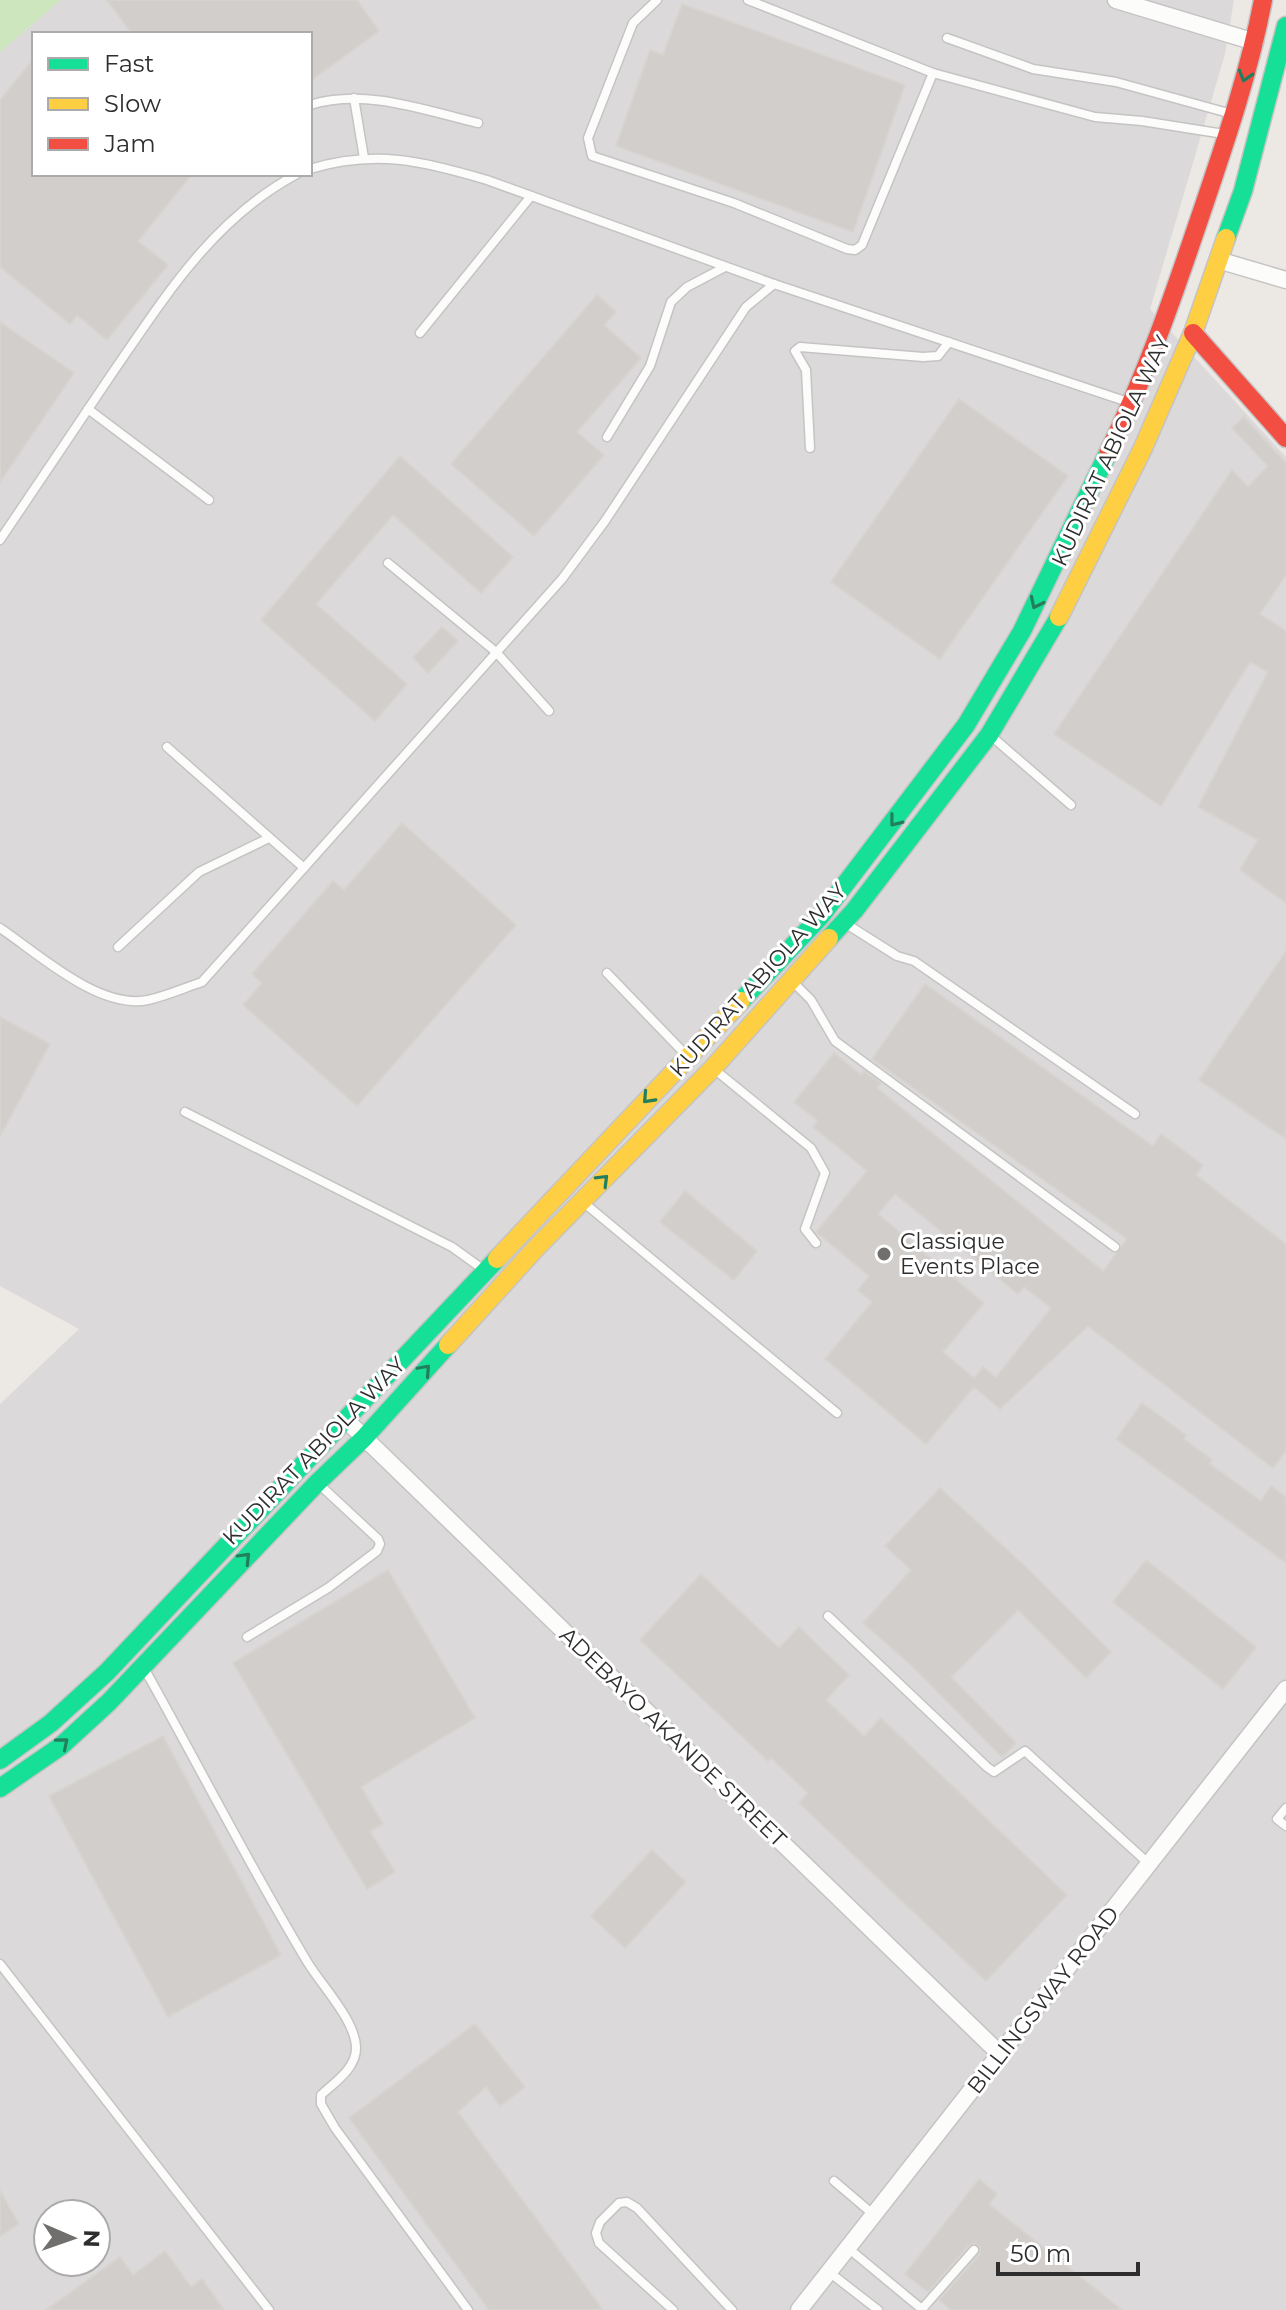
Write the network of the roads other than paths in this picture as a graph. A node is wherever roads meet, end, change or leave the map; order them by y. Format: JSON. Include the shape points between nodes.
{"nodes":[{"id":1,"x":657,"y":0,"type":"edge"},
{"id":2,"x":748,"y":0,"type":"edge"},
{"id":3,"x":1116,"y":0,"type":"edge"},
{"id":4,"x":1263,"y":0,"type":"edge"},
{"id":5,"x":1286,"y":26,"type":"edge"},
{"id":6,"x":947,"y":38,"type":"dead end"},
{"id":7,"x":1255,"y":42,"type":"junction"},
{"id":8,"x":933,"y":73,"type":"junction"},
{"id":9,"x":1279,"y":88,"type":"edge"},
{"id":10,"x":354,"y":98,"type":"junction"},
{"id":11,"x":312,"y":105,"type":"edge"},
{"id":12,"x":1234,"y":115,"type":"junction"},
{"id":13,"x":478,"y":123,"type":"dead end"},
{"id":14,"x":1228,"y":135,"type":"junction"},
{"id":15,"x":364,"y":158,"type":"junction"},
{"id":16,"x":312,"y":168,"type":"edge"},
{"id":17,"x":293,"y":176,"type":"edge"},
{"id":18,"x":531,"y":196,"type":"junction"},
{"id":19,"x":1218,"y":260,"type":"junction"},
{"id":20,"x":725,"y":267,"type":"junction"},
{"id":21,"x":1286,"y":280,"type":"edge"},
{"id":22,"x":774,"y":284,"type":"junction"},
{"id":23,"x":420,"y":333,"type":"dead end"},
{"id":24,"x":1193,"y":333,"type":"junction"},
{"id":25,"x":949,"y":342,"type":"junction"},
{"id":26,"x":1132,"y":404,"type":"junction"},
{"id":27,"x":88,"y":409,"type":"junction"},
{"id":28,"x":607,"y":437,"type":"dead end"},
{"id":29,"x":1286,"y":438,"type":"edge"},
{"id":30,"x":810,"y":448,"type":"dead end"},
{"id":31,"x":209,"y":500,"type":"dead end"},
{"id":32,"x":0,"y":540,"type":"edge"},
{"id":33,"x":388,"y":563,"type":"dead end"},
{"id":34,"x":496,"y":652,"type":"junction"},
{"id":35,"x":549,"y":711,"type":"dead end"},
{"id":36,"x":989,"y":735,"type":"junction"},
{"id":37,"x":167,"y":747,"type":"dead end"},
{"id":38,"x":1071,"y":805,"type":"dead end"},
{"id":39,"x":269,"y":838,"type":"junction"},
{"id":40,"x":304,"y":868,"type":"junction"},
{"id":41,"x":844,"y":922,"type":"junction"},
{"id":42,"x":0,"y":928,"type":"edge"},
{"id":43,"x":118,"y":947,"type":"dead end"},
{"id":44,"x":607,"y":973,"type":"dead end"},
{"id":45,"x":793,"y":982,"type":"junction"},
{"id":46,"x":688,"y":1057,"type":"junction"},
{"id":47,"x":713,"y":1068,"type":"junction"},
{"id":48,"x":185,"y":1112,"type":"dead end"},
{"id":49,"x":1135,"y":1114,"type":"dead end"},
{"id":50,"x":582,"y":1201,"type":"junction"},
{"id":51,"x":816,"y":1243,"type":"dead end"},
{"id":52,"x":1115,"y":1247,"type":"dead end"},
{"id":53,"x":484,"y":1270,"type":"junction"},
{"id":54,"x":837,"y":1413,"type":"dead end"},
{"id":55,"x":345,"y":1419,"type":"junction"},
{"id":56,"x":364,"y":1438,"type":"junction"},
{"id":57,"x":317,"y":1483,"type":"junction"},
{"id":58,"x":828,"y":1616,"type":"dead end"},
{"id":59,"x":247,"y":1637,"type":"dead end"},
{"id":60,"x":142,"y":1666,"type":"junction"},
{"id":61,"x":1286,"y":1689,"type":"edge"},
{"id":62,"x":0,"y":1760,"type":"edge"},
{"id":63,"x":0,"y":1788,"type":"edge"},
{"id":64,"x":1286,"y":1808,"type":"edge"},
{"id":65,"x":1286,"y":1826,"type":"edge"},
{"id":66,"x":1149,"y":1864,"type":"junction"},
{"id":67,"x":0,"y":1964,"type":"edge"},
{"id":68,"x":1001,"y":2055,"type":"junction"},
{"id":69,"x":834,"y":2181,"type":"dead end"},
{"id":70,"x":874,"y":2215,"type":"junction"},
{"id":71,"x":848,"y":2248,"type":"junction"},
{"id":72,"x":974,"y":2250,"type":"dead end"},
{"id":73,"x":829,"y":2272,"type":"junction"},
{"id":74,"x":922,"y":2309,"type":"edge"},
{"id":75,"x":269,"y":2310,"type":"edge"},
{"id":76,"x":468,"y":2310,"type":"edge"},
{"id":77,"x":673,"y":2310,"type":"edge"},
{"id":78,"x":732,"y":2310,"type":"edge"},
{"id":79,"x":799,"y":2310,"type":"edge"},
{"id":80,"x":878,"y":2310,"type":"edge"}],
"edges":[{"from":1,"to":8,"type":"lane","via":[[633,23],[588,138],[592,156],[734,203],[847,249],[862,245]]},
{"from":2,"to":8,"type":"lane"},
{"from":3,"to":7,"type":"street"},
{"from":4,"to":7,"type":"main road","name":"KUDIRAT ABIOLA WAY"},
{"from":5,"to":9,"type":"main road","name":"KUDIRAT ABIOLA WAY"},
{"from":6,"to":12,"type":"lane","via":[[1033,69],[1116,82]]},
{"from":7,"to":12,"type":"main road","name":"KUDIRAT ABIOLA WAY","one_way":true},
{"from":8,"to":14,"type":"lane","via":[[1095,117]]},
{"from":9,"to":19,"type":"main road","name":"KUDIRAT ABIOLA WAY"},
{"from":10,"to":11,"type":"lane"},
{"from":10,"to":13,"type":"lane"},
{"from":10,"to":15,"type":"lane"},
{"from":12,"to":14,"type":"main road","name":"KUDIRAT ABIOLA WAY"},
{"from":14,"to":26,"type":"main road","name":"KUDIRAT ABIOLA WAY"},
{"from":15,"to":16,"type":"lane"},
{"from":15,"to":18,"type":"lane","via":[[441,166]]},
{"from":17,"to":27,"type":"lane","via":[[266,190],[229,222],[177,278]]},
{"from":18,"to":20,"type":"lane"},
{"from":18,"to":23,"type":"lane"},
{"from":19,"to":21,"type":"street"},
{"from":19,"to":24,"type":"main road","name":"KUDIRAT ABIOLA WAY"},
{"from":20,"to":22,"type":"lane"},
{"from":20,"to":28,"type":"lane","via":[[671,302],[650,366]]},
{"from":22,"to":25,"type":"lane"},
{"from":22,"to":34,"type":"lane","via":[[746,307],[562,579]]},
{"from":24,"to":29,"type":"main road"},
{"from":24,"to":36,"type":"main road","name":"KUDIRAT ABIOLA WAY","via":[[1062,612]]},
{"from":25,"to":26,"type":"lane"},
{"from":25,"to":30,"type":"lane","via":[[938,356],[923,357],[800,347],[795,351],[806,370]]},
{"from":26,"to":46,"type":"main road","name":"KUDIRAT ABIOLA WAY","one_way":true,"via":[[1022,631],[966,725],[821,916]]},
{"from":27,"to":31,"type":"lane"},
{"from":27,"to":32,"type":"lane"},
{"from":33,"to":34,"type":"lane"},
{"from":34,"to":35,"type":"lane"},
{"from":34,"to":40,"type":"lane"},
{"from":36,"to":38,"type":"lane"},
{"from":36,"to":41,"type":"main road","name":"KUDIRAT ABIOLA WAY"},
{"from":37,"to":39,"type":"lane"},
{"from":39,"to":40,"type":"lane"},
{"from":39,"to":43,"type":"lane","via":[[199,872]]},
{"from":40,"to":42,"type":"lane","via":[[202,982],[146,1000],[114,999],[89,989]]},
{"from":41,"to":45,"type":"main road","name":"KUDIRAT ABIOLA WAY"},
{"from":41,"to":49,"type":"lane","via":[[914,961]]},
{"from":44,"to":46,"type":"lane"},
{"from":45,"to":47,"type":"main road","name":"KUDIRAT ABIOLA WAY"},
{"from":45,"to":52,"type":"lane","via":[[811,1000],[835,1041]]},
{"from":46,"to":53,"type":"main road","name":"KUDIRAT ABIOLA WAY","one_way":true},
{"from":50,"to":47,"type":"main road","name":"KUDIRAT ABIOLA WAY","one_way":true},
{"from":47,"to":51,"type":"lane","via":[[811,1148],[825,1173],[805,1229]]},
{"from":48,"to":53,"type":"lane","via":[[452,1247]]},
{"from":50,"to":54,"type":"lane"},
{"from":56,"to":50,"type":"main road","name":"KUDIRAT ABIOLA WAY","one_way":true},
{"from":53,"to":55,"type":"main road","name":"KUDIRAT ABIOLA WAY"},
{"from":55,"to":56,"type":"street","name":"ADEBAYO AKANDE STREET"},
{"from":55,"to":62,"type":"main road","name":"KUDIRAT ABIOLA WAY","via":[[107,1672]]},
{"from":56,"to":57,"type":"main road","name":"KUDIRAT ABIOLA WAY"},
{"from":56,"to":68,"type":"street","name":"ADEBAYO AKANDE STREET"},
{"from":57,"to":59,"type":"lane","via":[[378,1539],[377,1551]]},
{"from":60,"to":57,"type":"main road","name":"KUDIRAT ABIOLA WAY","one_way":true},
{"from":58,"to":66,"type":"lane","via":[[987,1767],[994,1772],[1025,1751]]},
{"from":63,"to":60,"type":"main road","name":"KUDIRAT ABIOLA WAY","one_way":true,"via":[[61,1746]]},
{"from":60,"to":76,"type":"lane","via":[[309,1963],[351,2027],[355,2057],[321,2095],[326,2116]]},
{"from":61,"to":66,"type":"street","name":"BILLINGSWAY ROAD"},
{"from":64,"to":65,"type":"lane","via":[[1277,1819]]},
{"from":66,"to":68,"type":"street","name":"BILLINGSWAY ROAD"},
{"from":67,"to":75,"type":"lane"},
{"from":68,"to":70,"type":"street","name":"BILLINGSWAY ROAD"},
{"from":69,"to":70,"type":"lane"},
{"from":70,"to":71,"type":"street","name":"BILLINGSWAY ROAD"},
{"from":71,"to":73,"type":"street","name":"BILLINGSWAY ROAD"},
{"from":71,"to":74,"type":"lane"},
{"from":72,"to":74,"type":"lane"},
{"from":73,"to":79,"type":"street","name":"BILLINGSWAY ROAD"},
{"from":73,"to":80,"type":"lane"},
{"from":77,"to":78,"type":"lane","via":[[599,2243],[600,2222],[619,2203],[637,2208]]}]}
